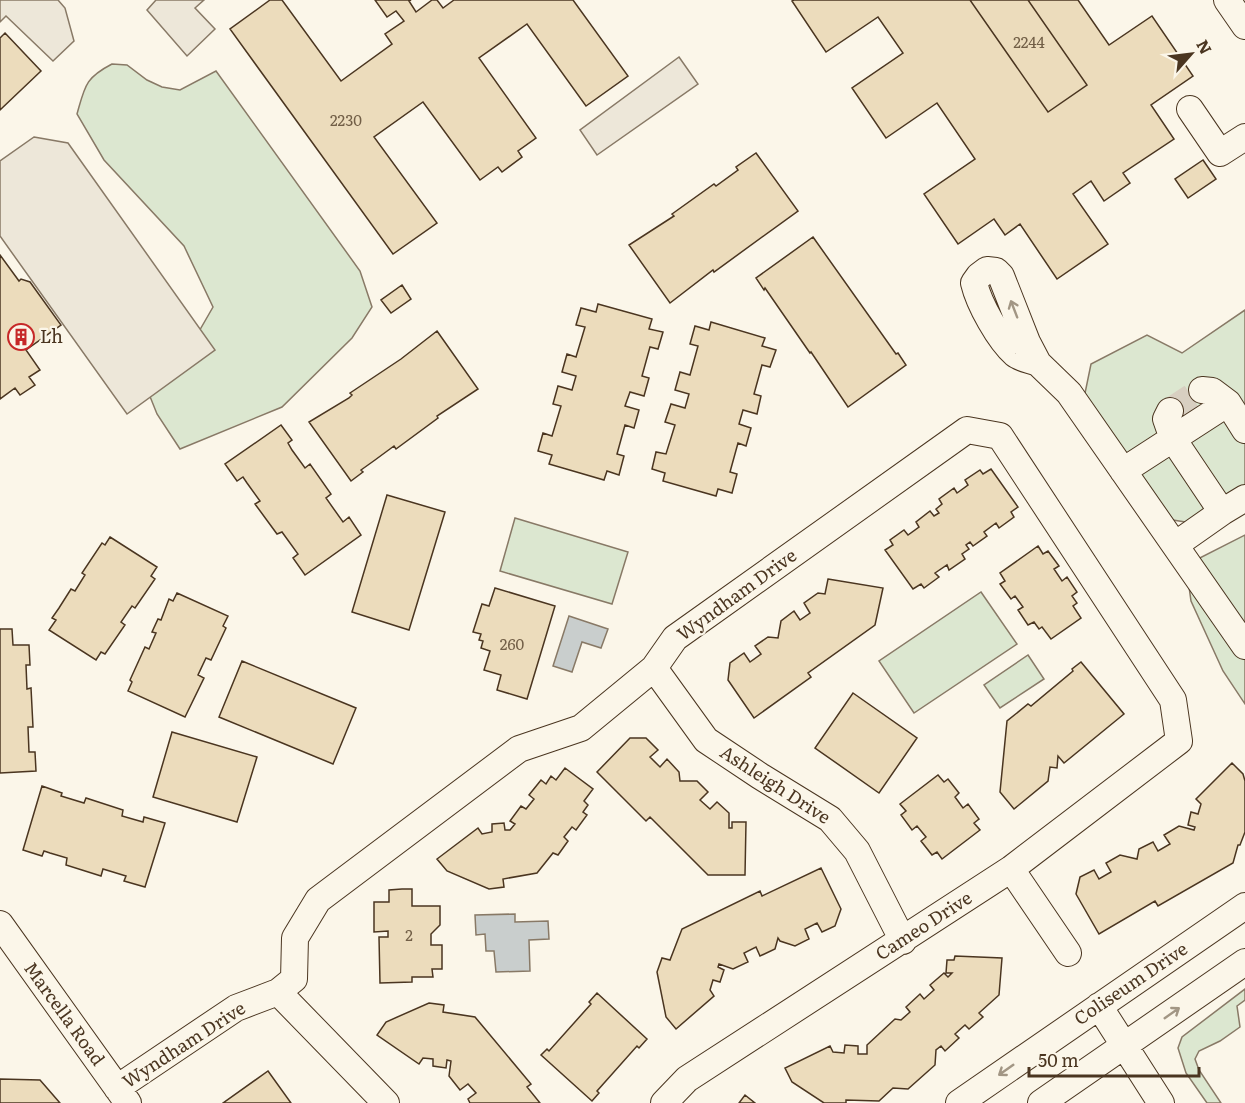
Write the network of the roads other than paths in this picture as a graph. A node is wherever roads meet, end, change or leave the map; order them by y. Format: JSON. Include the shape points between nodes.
{"nodes":[{"id":1,"x":1227,"y":0,"type":"edge"},
{"id":2,"x":1245,"y":26,"type":"edge"},
{"id":3,"x":1190,"y":108,"type":"dead end"},
{"id":4,"x":1245,"y":136,"type":"edge"},
{"id":5,"x":1038,"y":363,"type":"dead end"},
{"id":6,"x":1202,"y":390,"type":"dead end"},
{"id":7,"x":1228,"y":403,"type":"junction"},
{"id":8,"x":1170,"y":411,"type":"dead end"},
{"id":9,"x":1245,"y":430,"type":"edge"},
{"id":10,"x":1173,"y":439,"type":"junction"},
{"id":11,"x":1123,"y":471,"type":"junction"},
{"id":12,"x":1245,"y":498,"type":"edge"},
{"id":13,"x":1222,"y":512,"type":"junction"},
{"id":14,"x":1175,"y":545,"type":"junction"},
{"id":15,"x":1245,"y":646,"type":"edge"},
{"id":16,"x":654,"y":668,"type":"junction"},
{"id":17,"x":1179,"y":741,"type":"joint"},
{"id":18,"x":1011,"y":869,"type":"junction"},
{"id":19,"x":1245,"y":906,"type":"edge"},
{"id":20,"x":0,"y":924,"type":"edge"},
{"id":21,"x":903,"y":941,"type":"junction"},
{"id":22,"x":1068,"y":953,"type":"dead end"},
{"id":23,"x":1245,"y":962,"type":"edge"},
{"id":24,"x":278,"y":992,"type":"junction"},
{"id":25,"x":1099,"y":1006,"type":"junction"},
{"id":26,"x":1124,"y":1046,"type":"junction"},
{"id":27,"x":120,"y":1097,"type":"edge"},
{"id":28,"x":386,"y":1103,"type":"edge"},
{"id":29,"x":664,"y":1103,"type":"edge"},
{"id":30,"x":959,"y":1103,"type":"edge"},
{"id":31,"x":1041,"y":1103,"type":"edge"},
{"id":32,"x":1161,"y":1103,"type":"edge"}],
"edges":[{"from":1,"to":2,"type":"street"},
{"from":3,"to":4,"type":"street","via":[[1220,153]]},
{"from":5,"to":11,"type":"street","via":[[1069,393]]},
{"from":6,"to":7,"type":"street","via":[[1212,391]]},
{"from":7,"to":9,"type":"street"},
{"from":7,"to":10,"type":"street"},
{"from":8,"to":10,"type":"street","via":[[1166,420]]},
{"from":10,"to":11,"type":"street"},
{"from":10,"to":13,"type":"street"},
{"from":11,"to":14,"type":"street"},
{"from":12,"to":13,"type":"street"},
{"from":13,"to":14,"type":"street"},
{"from":14,"to":15,"type":"street"},
{"from":16,"to":17,"type":"street","name":"Wyndham Drive","via":[[675,638],[967,430],[1000,436],[1173,700]]},
{"from":16,"to":21,"type":"street","name":"Ashleigh Drive","via":[[706,740],[830,819],[858,851]]},
{"from":16,"to":24,"type":"street","name":"Wyndham Drive","via":[[582,728],[519,749],[318,900],[295,938],[294,979]]},
{"from":17,"to":18,"type":"street","name":"Cameo Drive"},
{"from":18,"to":21,"type":"street","name":"Cameo Drive"},
{"from":18,"to":22,"type":"street"},
{"from":19,"to":25,"type":"street","name":"Coliseum Drive"},
{"from":20,"to":27,"type":"street","name":"Marcella Road"},
{"from":21,"to":29,"type":"street","name":"Cameo Drive","via":[[687,1079]]},
{"from":26,"to":23,"type":"street","one_way":true},
{"from":24,"to":27,"type":"street","name":"Wyndham Drive","via":[[236,1008]]},
{"from":24,"to":28,"type":"street"},
{"from":25,"to":26,"type":"street"},
{"from":25,"to":30,"type":"street","name":"Coliseum Drive","one_way":true},
{"from":26,"to":31,"type":"street"},
{"from":26,"to":32,"type":"street"}]}
